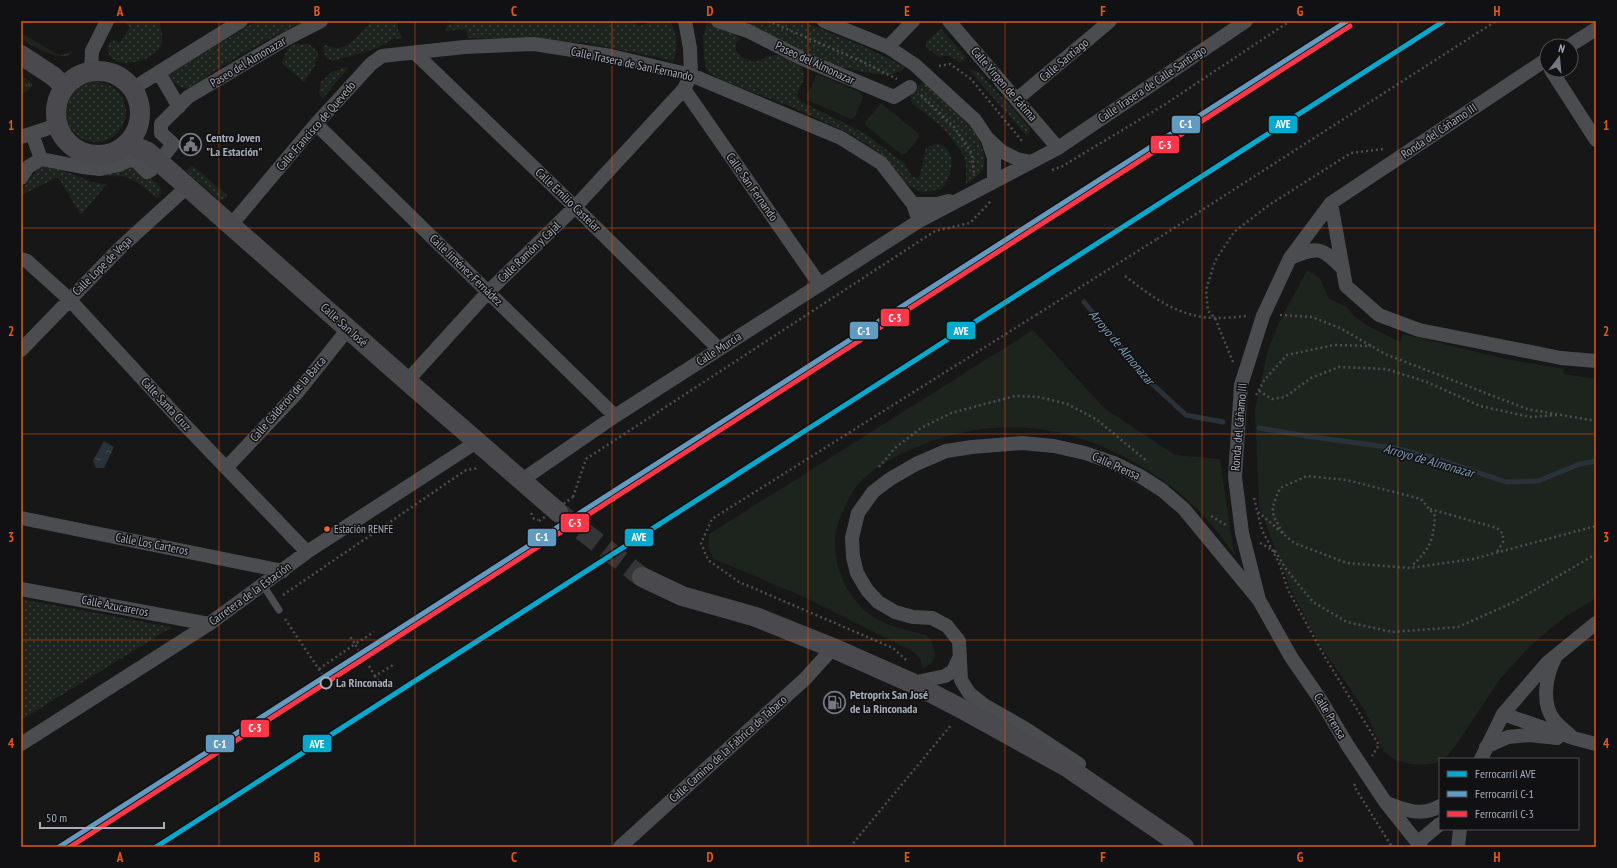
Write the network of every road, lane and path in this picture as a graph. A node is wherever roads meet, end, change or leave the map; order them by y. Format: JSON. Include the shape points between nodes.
{"nodes":[{"id":1,"x":106,"y":21,"type":"edge"},
{"id":2,"x":241,"y":21,"type":"edge"},
{"id":3,"x":321,"y":21,"type":"edge"},
{"id":4,"x":685,"y":21,"type":"edge"},
{"id":5,"x":718,"y":21,"type":"edge"},
{"id":6,"x":824,"y":21,"type":"edge"},
{"id":7,"x":913,"y":21,"type":"edge"},
{"id":8,"x":949,"y":21,"type":"edge"},
{"id":9,"x":1110,"y":21,"type":"edge"},
{"id":10,"x":1246,"y":21,"type":"edge"},
{"id":11,"x":1290,"y":21,"type":"edge"},
{"id":12,"x":1496,"y":21,"type":"edge"},
{"id":13,"x":1596,"y":29,"type":"edge"},
{"id":14,"x":1579,"y":40,"type":"edge"},
{"id":15,"x":888,"y":47,"type":"junction"},
{"id":16,"x":415,"y":54,"type":"junction"},
{"id":17,"x":21,"y":55,"type":"edge"},
{"id":18,"x":950,"y":64,"type":"dead end"},
{"id":19,"x":1539,"y":69,"type":"edge"},
{"id":20,"x":91,"y":72,"type":"junction"},
{"id":21,"x":691,"y":75,"type":"junction"},
{"id":22,"x":162,"y":78,"type":"dead end"},
{"id":23,"x":1557,"y":78,"type":"edge"},
{"id":24,"x":65,"y":87,"type":"junction"},
{"id":25,"x":910,"y":87,"type":"dead end"},
{"id":26,"x":132,"y":89,"type":"junction"},
{"id":27,"x":684,"y":89,"type":"junction"},
{"id":28,"x":1018,"y":99,"type":"junction"},
{"id":29,"x":179,"y":106,"type":"junction"},
{"id":30,"x":316,"y":124,"type":"junction"},
{"id":31,"x":58,"y":125,"type":"junction"},
{"id":32,"x":21,"y":137,"type":"edge"},
{"id":33,"x":987,"y":138,"type":"junction"},
{"id":34,"x":1596,"y":140,"type":"edge"},
{"id":35,"x":1022,"y":141,"type":"dead end"},
{"id":36,"x":35,"y":142,"type":"dead end"},
{"id":37,"x":127,"y":143,"type":"junction"},
{"id":38,"x":1058,"y":148,"type":"junction"},
{"id":39,"x":1389,"y":148,"type":"dead end"},
{"id":40,"x":162,"y":158,"type":"dead end"},
{"id":41,"x":41,"y":159,"type":"junction"},
{"id":42,"x":1031,"y":162,"type":"junction"},
{"id":43,"x":151,"y":170,"type":"dead end"},
{"id":44,"x":1047,"y":171,"type":"dead end"},
{"id":45,"x":21,"y":178,"type":"edge"},
{"id":46,"x":994,"y":181,"type":"junction"},
{"id":47,"x":188,"y":187,"type":"junction"},
{"id":48,"x":996,"y":196,"type":"dead end"},
{"id":49,"x":961,"y":199,"type":"junction"},
{"id":50,"x":1331,"y":202,"type":"junction"},
{"id":51,"x":913,"y":204,"type":"junction"},
{"id":52,"x":575,"y":207,"type":"junction"},
{"id":53,"x":919,"y":221,"type":"junction"},
{"id":54,"x":232,"y":225,"type":"junction"},
{"id":55,"x":1290,"y":258,"type":"junction"},
{"id":56,"x":21,"y":259,"type":"edge"},
{"id":57,"x":1343,"y":269,"type":"junction"},
{"id":58,"x":1125,"y":276,"type":"dead end"},
{"id":59,"x":820,"y":285,"type":"junction"},
{"id":60,"x":488,"y":292,"type":"junction"},
{"id":61,"x":69,"y":299,"type":"junction"},
{"id":62,"x":1263,"y":316,"type":"junction"},
{"id":63,"x":1215,"y":318,"type":"junction"},
{"id":64,"x":348,"y":329,"type":"junction"},
{"id":65,"x":1371,"y":346,"type":"junction"},
{"id":66,"x":719,"y":349,"type":"junction"},
{"id":67,"x":21,"y":350,"type":"edge"},
{"id":68,"x":1596,"y":361,"type":"edge"},
{"id":69,"x":407,"y":382,"type":"junction"},
{"id":70,"x":1241,"y":385,"type":"junction"},
{"id":71,"x":1259,"y":391,"type":"junction"},
{"id":72,"x":1254,"y":400,"type":"dead end"},
{"id":73,"x":1562,"y":415,"type":"junction"},
{"id":74,"x":616,"y":416,"type":"junction"},
{"id":75,"x":1596,"y":420,"type":"edge"},
{"id":76,"x":478,"y":441,"type":"junction"},
{"id":77,"x":483,"y":467,"type":"dead end"},
{"id":78,"x":226,"y":468,"type":"junction"},
{"id":79,"x":522,"y":480,"type":"junction"},
{"id":80,"x":1254,"y":497,"type":"dead end"},
{"id":81,"x":527,"y":508,"type":"dead end"},
{"id":82,"x":1430,"y":509,"type":"junction"},
{"id":83,"x":558,"y":512,"type":"tunnel mouth"},
{"id":84,"x":1258,"y":512,"type":"junction"},
{"id":85,"x":21,"y":518,"type":"edge"},
{"id":86,"x":1596,"y":526,"type":"edge"},
{"id":87,"x":1262,"y":530,"type":"junction"},
{"id":88,"x":1285,"y":536,"type":"junction"},
{"id":89,"x":308,"y":552,"type":"junction"},
{"id":90,"x":1497,"y":553,"type":"junction"},
{"id":91,"x":1596,"y":554,"type":"edge"},
{"id":92,"x":1410,"y":568,"type":"junction"},
{"id":93,"x":283,"y":571,"type":"junction"},
{"id":94,"x":642,"y":577,"type":"tunnel mouth"},
{"id":95,"x":263,"y":585,"type":"junction"},
{"id":96,"x":21,"y":589,"type":"edge"},
{"id":97,"x":1259,"y":600,"type":"junction"},
{"id":98,"x":273,"y":602,"type":"junction"},
{"id":99,"x":279,"y":610,"type":"joint"},
{"id":100,"x":1596,"y":623,"type":"edge"},
{"id":101,"x":209,"y":624,"type":"junction"},
{"id":102,"x":374,"y":632,"type":"dead end"},
{"id":103,"x":350,"y":635,"type":"dead end"},
{"id":104,"x":355,"y":644,"type":"junction"},
{"id":105,"x":833,"y":648,"type":"junction"},
{"id":106,"x":359,"y":651,"type":"dead end"},
{"id":107,"x":1556,"y":655,"type":"junction"},
{"id":108,"x":960,"y":656,"type":"junction"},
{"id":109,"x":393,"y":665,"type":"dead end"},
{"id":110,"x":369,"y":666,"type":"dead end"},
{"id":111,"x":319,"y":669,"type":"junction"},
{"id":112,"x":322,"y":674,"type":"dead end"},
{"id":113,"x":375,"y":676,"type":"junction"},
{"id":114,"x":379,"y":681,"type":"dead end"},
{"id":115,"x":912,"y":683,"type":"junction"},
{"id":116,"x":964,"y":710,"type":"junction"},
{"id":117,"x":1503,"y":714,"type":"junction"},
{"id":118,"x":1573,"y":738,"type":"junction"},
{"id":119,"x":21,"y":744,"type":"edge"},
{"id":120,"x":1596,"y":744,"type":"edge"},
{"id":121,"x":1483,"y":753,"type":"edge"},
{"id":122,"x":1364,"y":770,"type":"junction"},
{"id":123,"x":1090,"y":783,"type":"junction"},
{"id":124,"x":1386,"y":803,"type":"junction"},
{"id":125,"x":1439,"y":807,"type":"edge"},
{"id":126,"x":1439,"y":825,"type":"edge"},
{"id":127,"x":1460,"y":830,"type":"edge"},
{"id":128,"x":1419,"y":846,"type":"edge"},
{"id":129,"x":620,"y":847,"type":"edge"},
{"id":130,"x":850,"y":847,"type":"edge"},
{"id":131,"x":1184,"y":847,"type":"edge"},
{"id":132,"x":1392,"y":847,"type":"edge"},
{"id":133,"x":1458,"y":847,"type":"edge"}],
"edges":[{"from":1,"to":20,"type":"street","via":[[92,51]]},
{"from":2,"to":26,"type":"street"},
{"from":3,"to":29,"type":"street","name":"Paseo del Almonazar","via":[[194,93]]},
{"from":4,"to":21,"type":"street"},
{"from":5,"to":25,"type":"street","name":"Paseo del Almonazar","via":[[748,31],[803,59],[894,97]]},
{"from":6,"to":15,"type":"street"},
{"from":7,"to":15,"type":"street"},
{"from":8,"to":28,"type":"street","name":"Calle Virgen de Fátima"},
{"from":9,"to":28,"type":"street","name":"Calle Santiago"},
{"from":10,"to":38,"type":"street","name":"Calle Trasera de Calle Santiago"},
{"from":11,"to":44,"type":"path","via":[[1157,108],[1061,167]]},
{"from":12,"to":115,"type":"path","bridge":true,"via":[[1157,239],[712,519],[701,543],[708,560],[739,582],[893,648],[913,666]]},
{"from":13,"to":14,"type":"street"},
{"from":15,"to":33,"type":"street","via":[[915,66],[975,120]]},
{"from":16,"to":21,"type":"street","name":"Calle Trasera de San Fernando","via":[[464,47],[534,44],[611,56]]},
{"from":16,"to":30,"type":"street","name":"Calle Francisco de Quevedo","via":[[382,56],[371,64]]},
{"from":16,"to":52,"type":"street","name":"Calle Emilio Castelar"},
{"from":17,"to":24,"type":"main road"},
{"from":18,"to":35,"type":"path","via":[[971,79]]},
{"from":19,"to":50,"type":"street","name":"Ronda del Cáñamo III"},
{"from":20,"to":24,"type":"main road","via":[[72,80]]},
{"from":20,"to":26,"type":"main road","via":[[114,75]]},
{"from":21,"to":27,"type":"street","name":"Calle Ramón y Cajal"},
{"from":21,"to":51,"type":"street","name":"Calle Trasera de San Fernando","via":[[841,138],[881,163]]},
{"from":22,"to":29,"type":"street"},
{"from":23,"to":34,"type":"street"},
{"from":24,"to":31,"type":"main road","via":[[58,99]]},
{"from":26,"to":37,"type":"main road","via":[[138,100],[139,123]]},
{"from":27,"to":52,"type":"street","name":"Calle Ramón y Cajal"},
{"from":27,"to":59,"type":"street","name":"Calle San Fernando"},
{"from":28,"to":38,"type":"street","name":"Calle Virgen de Fátima"},
{"from":29,"to":40,"type":"street","name":"Paseo del Almonazar","via":[[161,124],[161,133],[173,144]]},
{"from":30,"to":54,"type":"street","name":"Calle Francisco de Quevedo"},
{"from":30,"to":60,"type":"street","name":"Calle Jiménez Fernádez"},
{"from":31,"to":32,"type":"street"},
{"from":31,"to":37,"type":"main road","via":[[64,138],[74,148],[87,154],[102,155],[116,151]]},
{"from":33,"to":42,"type":"street","via":[[1001,151],[1017,159]]},
{"from":33,"to":46,"type":"street","via":[[994,158]]},
{"from":36,"to":41,"type":"street"},
{"from":37,"to":47,"type":"main road","name":"Calle San José","via":[[148,152]]},
{"from":38,"to":42,"type":"street","name":"Calle Trasera de Calle Santiago"},
{"from":39,"to":63,"type":"path","via":[[1351,153],[1269,204],[1234,232],[1215,261],[1206,290],[1208,311]]},
{"from":41,"to":43,"type":"street","via":[[100,169],[130,160],[136,161],[147,172]]},
{"from":41,"to":45,"type":"street","via":[[28,167]]},
{"from":42,"to":46,"type":"street","name":"Calle Trasera de Calle Santiago"},
{"from":46,"to":49,"type":"street","name":"Calle Murcia"},
{"from":47,"to":54,"type":"main road","name":"Calle San José"},
{"from":47,"to":61,"type":"street","name":"Calle Lope de Vega","via":[[120,248]]},
{"from":48,"to":81,"type":"path","bridge":true,"via":[[970,223],[935,231],[586,459],[573,498],[539,521],[534,519]]},
{"from":49,"to":51,"type":"street","via":[[937,204]]},
{"from":49,"to":53,"type":"street","name":"Calle Murcia"},
{"from":50,"to":55,"type":"street","name":"Ronda del Cáñamo III"},
{"from":50,"to":57,"type":"street"},
{"from":51,"to":53,"type":"street","name":"Calle Trasera de San Fernando"},
{"from":52,"to":60,"type":"street","name":"Calle Ramón y Cajal"},
{"from":52,"to":66,"type":"street","name":"Calle Emilio Castelar"},
{"from":53,"to":59,"type":"street","name":"Calle Murcia"},
{"from":54,"to":64,"type":"main road","name":"Calle San José"},
{"from":55,"to":57,"type":"street","via":[[1311,250],[1321,251],[1333,258]]},
{"from":55,"to":62,"type":"street","name":"Ronda del Cáñamo III"},
{"from":56,"to":61,"type":"street","name":"Calle Santa Cruz","via":[[27,260]]},
{"from":57,"to":68,"type":"street","via":[[1346,286],[1380,315],[1419,330],[1561,358]]},
{"from":58,"to":63,"type":"path","via":[[1156,300],[1194,316]]},
{"from":59,"to":66,"type":"street","name":"Calle Murcia"},
{"from":60,"to":69,"type":"street","name":"Calle Ramón y Cajal"},
{"from":60,"to":74,"type":"street","name":"Calle Jiménez Fernádez"},
{"from":61,"to":67,"type":"street","name":"Calle Lope de Vega"},
{"from":61,"to":78,"type":"street","name":"Calle Santa Cruz"},
{"from":62,"to":63,"type":"path"},
{"from":62,"to":65,"type":"path","via":[[1275,314],[1312,318],[1340,328]]},
{"from":62,"to":70,"type":"street","name":"Ronda del Cáñamo III"},
{"from":63,"to":70,"type":"path"},
{"from":64,"to":69,"type":"main road","name":"Calle San José"},
{"from":64,"to":78,"type":"street","name":"Calle Calderón de la Barca","via":[[297,393]]},
{"from":65,"to":71,"type":"path","via":[[1334,345],[1287,356],[1265,379]]},
{"from":65,"to":73,"type":"path","via":[[1431,373],[1528,410]]},
{"from":66,"to":74,"type":"street","name":"Calle Murcia"},
{"from":69,"to":76,"type":"main road","name":"Calle San José"},
{"from":70,"to":97,"type":"street","name":"Ronda del Cáñamo III","via":[[1235,477],[1242,533]]},
{"from":71,"to":72,"type":"path"},
{"from":71,"to":73,"type":"path","via":[[1272,398],[1285,397],[1311,378],[1339,367],[1386,370],[1428,382],[1480,406],[1530,417]]},
{"from":73,"to":75,"type":"path"},
{"from":74,"to":79,"type":"street","name":"Calle Murcia"},
{"from":76,"to":79,"type":"main road","name":"Calle San José"},
{"from":76,"to":89,"type":"street","name":"Carretera de la Estación"},
{"from":77,"to":98,"type":"path","via":[[466,470]]},
{"from":78,"to":89,"type":"street","name":"Calle Santa Cruz"},
{"from":79,"to":83,"type":"main road","name":"Calle San José"},
{"from":80,"to":84,"type":"path"},
{"from":82,"to":88,"type":"path","via":[[1420,498],[1347,480],[1307,476],[1280,488],[1272,506],[1272,515]]},
{"from":82,"to":90,"type":"path","via":[[1497,528],[1503,534],[1503,542]]},
{"from":82,"to":92,"type":"path","via":[[1435,516],[1430,546]]},
{"from":84,"to":87,"type":"path"},
{"from":84,"to":88,"type":"path"},
{"from":85,"to":93,"type":"street","name":"Calle Los Carteros"},
{"from":86,"to":90,"type":"path"},
{"from":87,"to":91,"type":"path","via":[[1286,569],[1313,602],[1347,622],[1392,632],[1458,627],[1514,602]]},
{"from":87,"to":122,"type":"path","via":[[1280,565],[1288,590],[1326,659],[1379,745]]},
{"from":88,"to":92,"type":"path","via":[[1294,543],[1347,563]]},
{"from":89,"to":93,"type":"street","name":"Carretera de la Estación"},
{"from":90,"to":92,"type":"path"},
{"from":93,"to":95,"type":"street","name":"Carretera de la Estación"},
{"from":94,"to":105,"type":"main road","via":[[682,596],[756,617]]},
{"from":95,"to":98,"type":"lane"},
{"from":95,"to":101,"type":"street","name":"Carretera de la Estación"},
{"from":96,"to":101,"type":"street","name":"Calle Azucareros"},
{"from":97,"to":108,"type":"street","name":"Calle Prensa","via":[[1184,509],[1140,476],[1085,452],[1054,446],[1022,442],[972,446],[946,451],[916,464],[872,492],[858,513],[852,538],[857,573],[867,590],[878,602],[895,612],[912,617],[932,618],[947,626],[959,641]]},
{"from":97,"to":122,"type":"street","name":"Calle Prensa","via":[[1291,657],[1320,698]]},
{"from":98,"to":99,"type":"lane"},
{"from":99,"to":111,"type":"path"},
{"from":100,"to":107,"type":"street"},
{"from":101,"to":119,"type":"street","name":"Carretera de la Estación"},
{"from":102,"to":104,"type":"path"},
{"from":103,"to":104,"type":"path"},
{"from":104,"to":106,"type":"path"},
{"from":104,"to":111,"type":"path"},
{"from":105,"to":115,"type":"main road"},
{"from":105,"to":129,"type":"street","name":"Calle Camino de la Fábrica de Tabaco","via":[[805,679]]},
{"from":107,"to":117,"type":"street"},
{"from":107,"to":118,"type":"street","via":[[1550,671],[1546,701],[1553,719]]},
{"from":108,"to":115,"type":"street","via":[[952,671],[945,676]]},
{"from":108,"to":123,"type":"street","name":"Calle Prensa","via":[[961,680],[969,693],[1078,763]]},
{"from":109,"to":113,"type":"path"},
{"from":110,"to":113,"type":"path"},
{"from":111,"to":112,"type":"path"},
{"from":113,"to":114,"type":"path"},
{"from":115,"to":116,"type":"main road"},
{"from":116,"to":123,"type":"main road","via":[[1067,767]]},
{"from":116,"to":130,"type":"path"},
{"from":117,"to":118,"type":"street"},
{"from":117,"to":121,"type":"street"},
{"from":118,"to":120,"type":"street"},
{"from":118,"to":121,"type":"street","via":[[1529,735],[1508,737]]},
{"from":122,"to":124,"type":"street","name":"Calle Prensa"},
{"from":122,"to":132,"type":"path","via":[[1354,786]]},
{"from":123,"to":131,"type":"main road"},
{"from":124,"to":125,"type":"street","via":[[1422,812]]},
{"from":124,"to":128,"type":"street","name":"Calle Prensa"},
{"from":126,"to":128,"type":"street"},
{"from":127,"to":133,"type":"street"}]}
